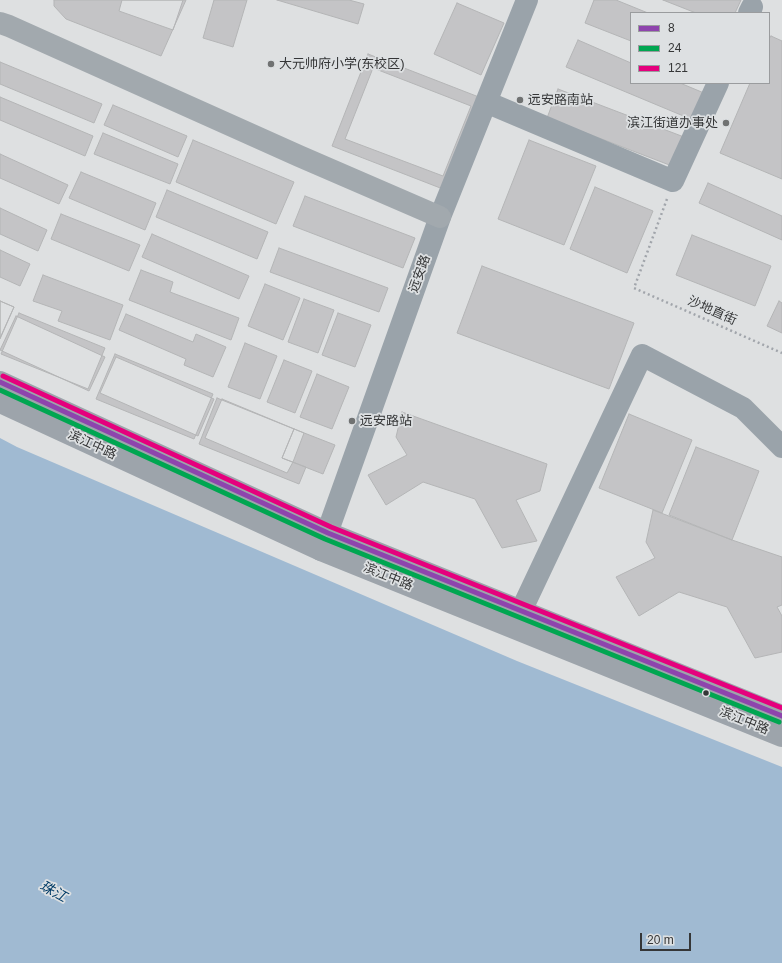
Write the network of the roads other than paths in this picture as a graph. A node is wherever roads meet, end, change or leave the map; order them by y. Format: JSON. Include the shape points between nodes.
{"nodes":[{"id":1,"x":526,"y":0,"type":"edge"},
{"id":2,"x":0,"y":23,"type":"edge"},
{"id":3,"x":718,"y":84,"type":"edge"},
{"id":4,"x":486,"y":102,"type":"junction"},
{"id":5,"x":440,"y":217,"type":"junction"},
{"id":6,"x":0,"y":382,"type":"edge"},
{"id":7,"x":0,"y":402,"type":"edge"},
{"id":8,"x":782,"y":447,"type":"edge"},
{"id":9,"x":324,"y":542,"type":"junction"},
{"id":10,"x":520,"y":611,"type":"junction"},
{"id":11,"x":782,"y":716,"type":"edge"},
{"id":12,"x":782,"y":736,"type":"edge"}],
"edges":[{"from":1,"to":4,"type":"street","name":"远安路"},
{"from":2,"to":5,"type":"highway"},
{"from":3,"to":4,"type":"street","via":[[673,181]]},
{"from":4,"to":5,"type":"street","name":"远安路"},
{"from":5,"to":9,"type":"street","name":"远安路"},
{"from":6,"to":9,"type":"main road","name":"滨江中路"},
{"from":7,"to":9,"type":"main road","name":"滨江中路"},
{"from":8,"to":10,"type":"street","via":[[743,408],[642,355]]},
{"from":9,"to":10,"type":"main road","name":"滨江中路"},
{"from":9,"to":12,"type":"main road","name":"滨江中路"},
{"from":10,"to":11,"type":"main road","name":"滨江中路"}]}
